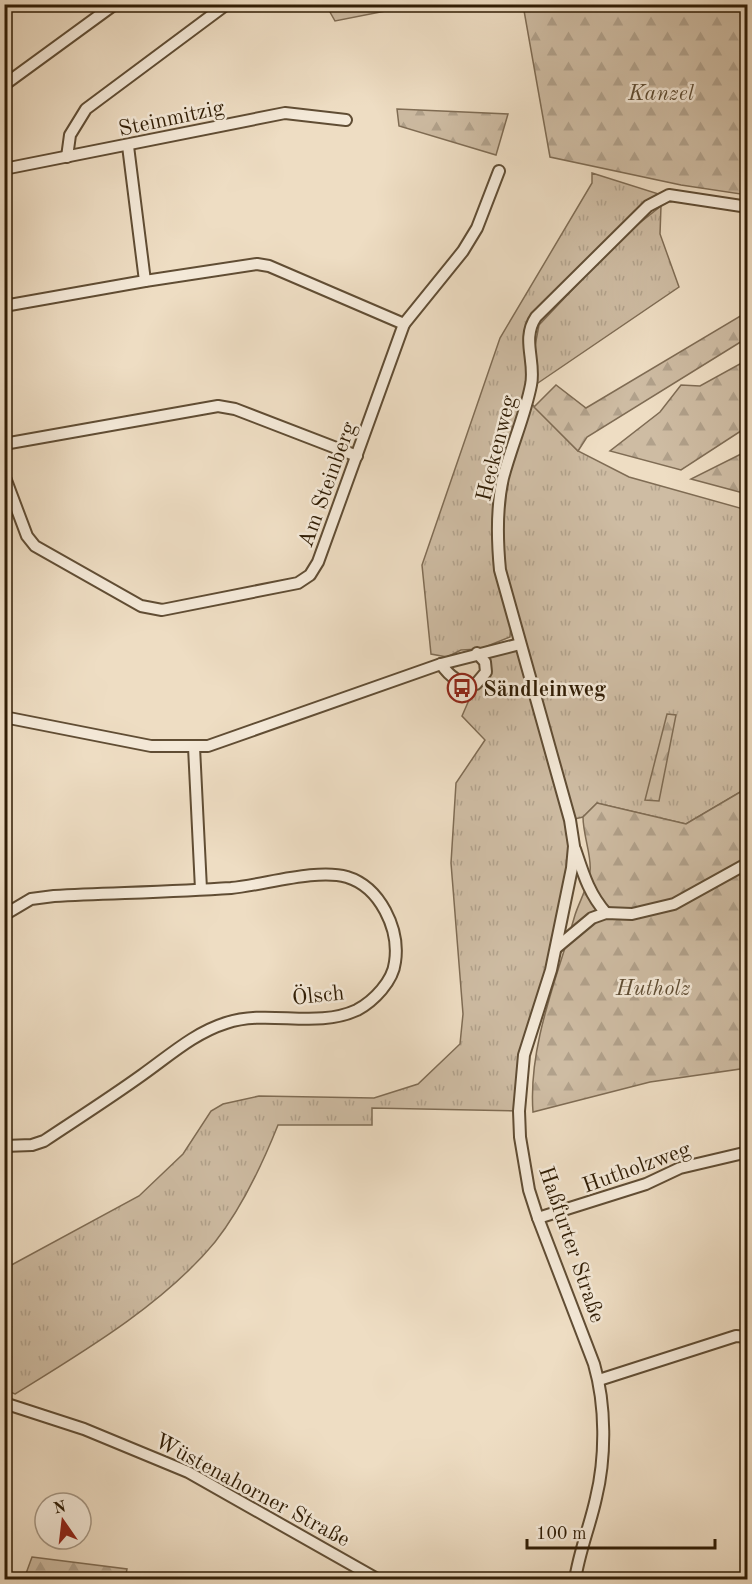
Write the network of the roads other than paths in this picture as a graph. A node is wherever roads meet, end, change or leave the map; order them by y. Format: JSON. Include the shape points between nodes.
{"nodes":[{"id":1,"x":115,"y":4,"type":"edge"},
{"id":2,"x":227,"y":4,"type":"edge"},
{"id":3,"x":4,"y":85,"type":"edge"},
{"id":4,"x":346,"y":120,"type":"dead end"},
{"id":5,"x":128,"y":146,"type":"junction"},
{"id":6,"x":67,"y":157,"type":"junction"},
{"id":7,"x":4,"y":169,"type":"edge"},
{"id":8,"x":499,"y":171,"type":"dead end"},
{"id":9,"x":747,"y":207,"type":"edge"},
{"id":10,"x":145,"y":281,"type":"junction"},
{"id":11,"x":4,"y":306,"type":"edge"},
{"id":12,"x":404,"y":324,"type":"junction"},
{"id":13,"x":4,"y":444,"type":"edge"},
{"id":14,"x":357,"y":456,"type":"junction"},
{"id":15,"x":4,"y":475,"type":"edge"},
{"id":16,"x":520,"y":644,"type":"junction"},
{"id":17,"x":477,"y":653,"type":"junction"},
{"id":18,"x":441,"y":664,"type":"junction"},
{"id":19,"x":4,"y":717,"type":"edge"},
{"id":20,"x":194,"y":747,"type":"junction"},
{"id":21,"x":574,"y":846,"type":"junction"},
{"id":22,"x":747,"y":863,"type":"edge"},
{"id":23,"x":201,"y":889,"type":"junction"},
{"id":24,"x":606,"y":913,"type":"junction"},
{"id":25,"x":4,"y":915,"type":"edge"},
{"id":26,"x":556,"y":948,"type":"junction"},
{"id":27,"x":4,"y":1146,"type":"edge"},
{"id":28,"x":747,"y":1152,"type":"edge"},
{"id":29,"x":538,"y":1218,"type":"junction"},
{"id":30,"x":747,"y":1337,"type":"edge"},
{"id":31,"x":599,"y":1380,"type":"junction"},
{"id":32,"x":4,"y":1403,"type":"edge"},
{"id":33,"x":379,"y":1580,"type":"edge"},
{"id":34,"x":575,"y":1580,"type":"edge"}],
"edges":[{"from":1,"to":3,"type":"street"},
{"from":2,"to":6,"type":"street","via":[[86,109],[70,135]]},
{"from":4,"to":5,"type":"street","name":"Steinmitzig","via":[[285,113]]},
{"from":5,"to":6,"type":"street","name":"Steinmitzig"},
{"from":5,"to":10,"type":"street"},
{"from":6,"to":7,"type":"street","name":"Steinmitzig"},
{"from":8,"to":12,"type":"street","name":"Am Steinberg","via":[[477,228],[463,251]]},
{"from":9,"to":16,"type":"street","name":"Heckenweg","via":[[669,195],[658,199],[530,326],[532,383],[504,476],[498,514],[501,570]]},
{"from":10,"to":11,"type":"street"},
{"from":10,"to":12,"type":"street","via":[[257,264]]},
{"from":12,"to":14,"type":"street","name":"Am Steinberg"},
{"from":13,"to":14,"type":"street","via":[[218,405]]},
{"from":14,"to":15,"type":"street","name":"Am Steinberg","via":[[310,575],[298,583],[170,610],[141,606],[35,546],[27,536]]},
{"from":16,"to":17,"type":"street"},
{"from":16,"to":21,"type":"street","name":"Heckenweg"},
{"from":17,"to":18,"type":"street"},
{"from":17,"to":18,"type":"street","via":[[485,662],[486,672],[476,684],[453,677]]},
{"from":18,"to":20,"type":"street","via":[[227,740]]},
{"from":19,"to":20,"type":"street","via":[[151,746]]},
{"from":20,"to":23,"type":"street"},
{"from":21,"to":24,"type":"street","via":[[586,883]]},
{"from":21,"to":26,"type":"street","name":"Heckenweg"},
{"from":22,"to":24,"type":"street","name":"Haßfurter Straße","via":[[674,904],[632,914]]},
{"from":23,"to":25,"type":"street","name":"Ölsch","via":[[54,896],[31,900]]},
{"from":23,"to":27,"type":"street","name":"Ölsch","via":[[320,874],[348,877],[374,895],[392,926],[395,962],[390,977],[374,998],[347,1012],[318,1018],[257,1017],[227,1022],[181,1046],[44,1141]]},
{"from":24,"to":26,"type":"street","name":"Haßfurter Straße","via":[[585,921]]},
{"from":26,"to":29,"type":"street","name":"Haßfurter Straße","via":[[526,1045],[519,1100],[524,1165]]},
{"from":28,"to":29,"type":"street","name":"Hutholzweg","via":[[680,1168],[646,1184]]},
{"from":29,"to":31,"type":"street","name":"Haßfurter Straße"},
{"from":30,"to":31,"type":"street","via":[[736,1336]]},
{"from":31,"to":34,"type":"street","name":"Haßfurter Straße","via":[[602,1410],[598,1484]]},
{"from":32,"to":33,"type":"street","name":"Wüstenahorner Straße","via":[[84,1429],[188,1472]]}]}
